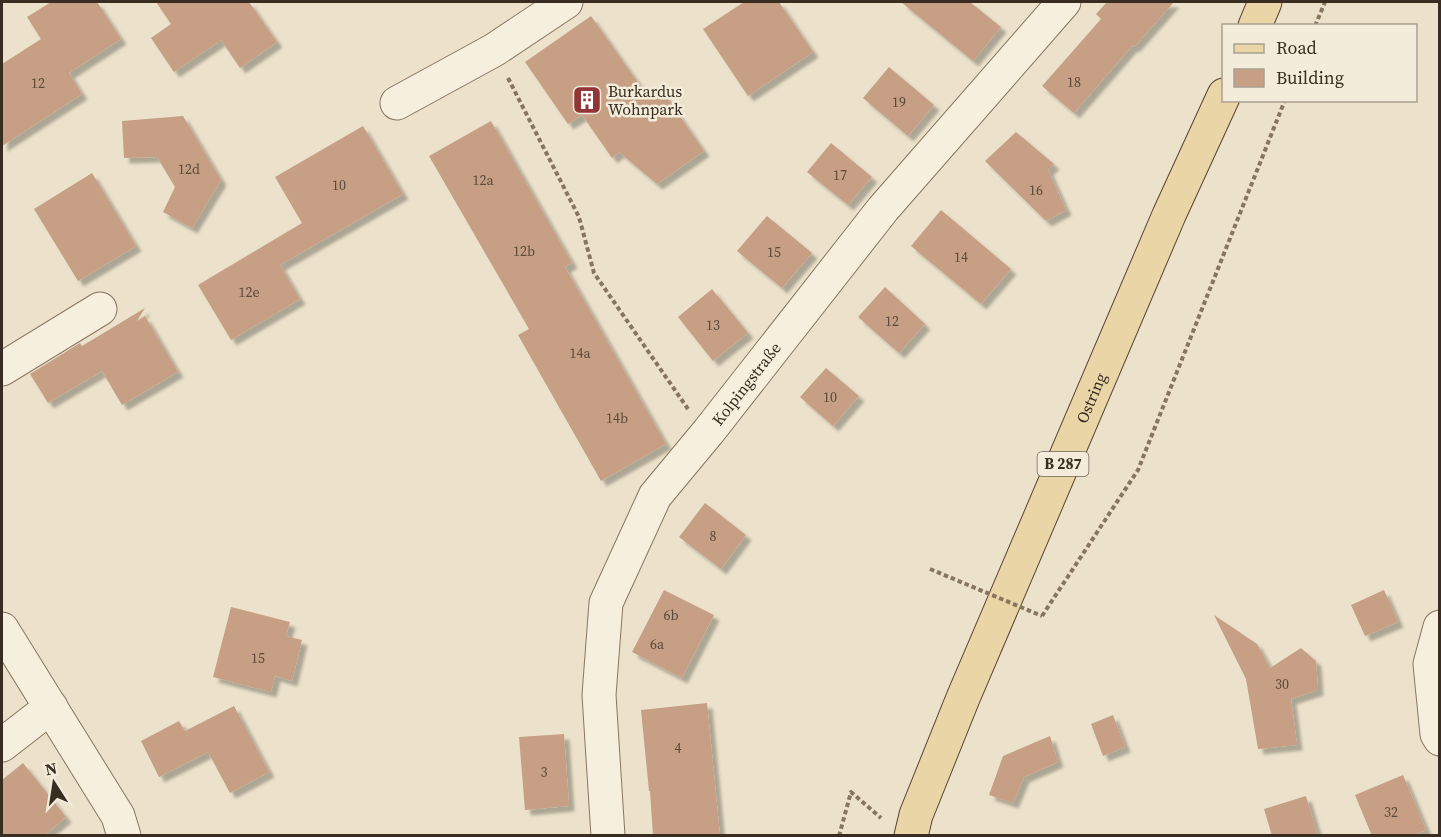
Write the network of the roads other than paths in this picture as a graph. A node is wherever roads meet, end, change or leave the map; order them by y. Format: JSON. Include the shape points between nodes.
{"nodes":[{"id":1,"x":566,"y":2,"type":"edge"},
{"id":2,"x":1064,"y":2,"type":"edge"},
{"id":3,"x":1265,"y":2,"type":"edge"},
{"id":4,"x":1256,"y":24,"type":"edge"},
{"id":5,"x":1222,"y":99,"type":"edge"},
{"id":6,"x":397,"y":104,"type":"dead end"},
{"id":7,"x":100,"y":309,"type":"dead end"},
{"id":8,"x":2,"y":369,"type":"edge"},
{"id":9,"x":1440,"y":627,"type":"edge"},
{"id":10,"x":2,"y":629,"type":"edge"},
{"id":11,"x":51,"y":707,"type":"junction"},
{"id":12,"x":1440,"y":739,"type":"edge"},
{"id":13,"x":2,"y":745,"type":"edge"},
{"id":14,"x":124,"y":836,"type":"edge"},
{"id":15,"x":608,"y":836,"type":"edge"},
{"id":16,"x":911,"y":836,"type":"edge"}],
"edges":[{"from":1,"to":6,"type":"street","via":[[494,50]]},
{"from":2,"to":15,"type":"street","name":"Kolpingstraße","via":[[883,209],[655,496],[606,603],[599,695]]},
{"from":3,"to":4,"type":"main road"},
{"from":5,"to":16,"type":"main road","name":"Ostring","number":"B 287","via":[[963,698]]},
{"from":7,"to":8,"type":"street"},
{"from":9,"to":12,"type":"street","via":[[1430,664]]},
{"from":10,"to":11,"type":"street"},
{"from":11,"to":13,"type":"street"},
{"from":11,"to":14,"type":"street","via":[[118,816]]}]}
